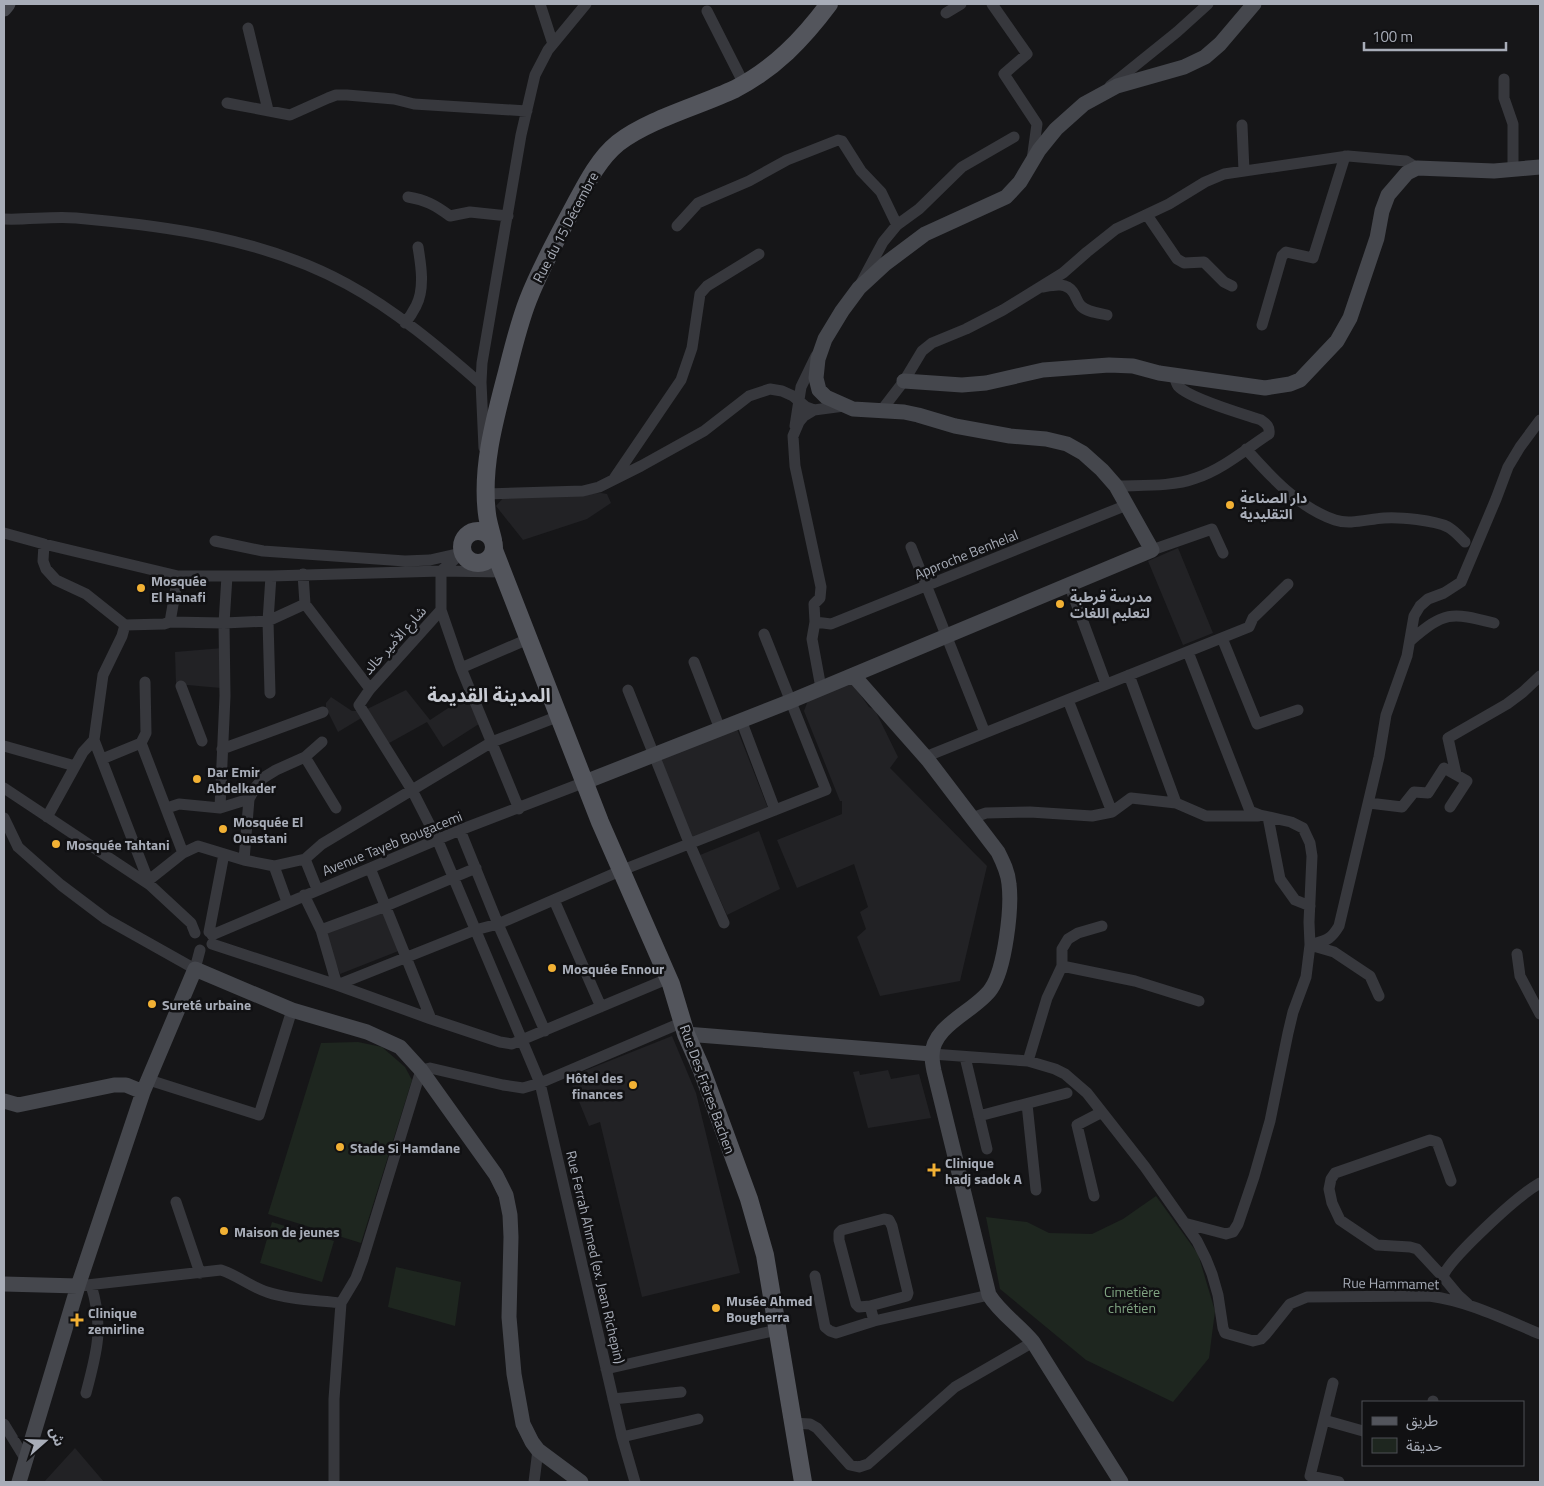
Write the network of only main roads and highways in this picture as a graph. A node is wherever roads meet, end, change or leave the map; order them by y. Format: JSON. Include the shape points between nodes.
{"nodes":[{"id":1,"x":830,"y":4,"type":"edge"},
{"id":2,"x":486,"y":494,"type":"junction"},
{"id":3,"x":464,"y":545,"type":"junction"},
{"id":4,"x":493,"y":545,"type":"junction"},
{"id":5,"x":528,"y":640,"type":"joint"},
{"id":6,"x":802,"y":1481,"type":"edge"}],
"edges":[{"from":1,"to":2,"type":"main road","name":"Rue du 15 Décembre","via":[[778,62],[744,84],[633,134],[603,159],[544,262],[518,328],[488,454]]},
{"from":2,"to":3,"type":"main road"},
{"from":2,"to":4,"type":"main road","name":"Rue du 15 Décembre"},
{"from":3,"to":4,"type":"main road","via":[[474,531],[480,531],[490,535]]},
{"from":3,"to":4,"type":"main road","via":[[469,561],[479,564],[489,560]]},
{"from":4,"to":5,"type":"main road","name":"Rue du 15 Décembre"},
{"from":5,"to":6,"type":"main road","name":"Rue Des Frères Bachen","via":[[620,871],[671,984],[749,1199],[759,1230]]}]}
